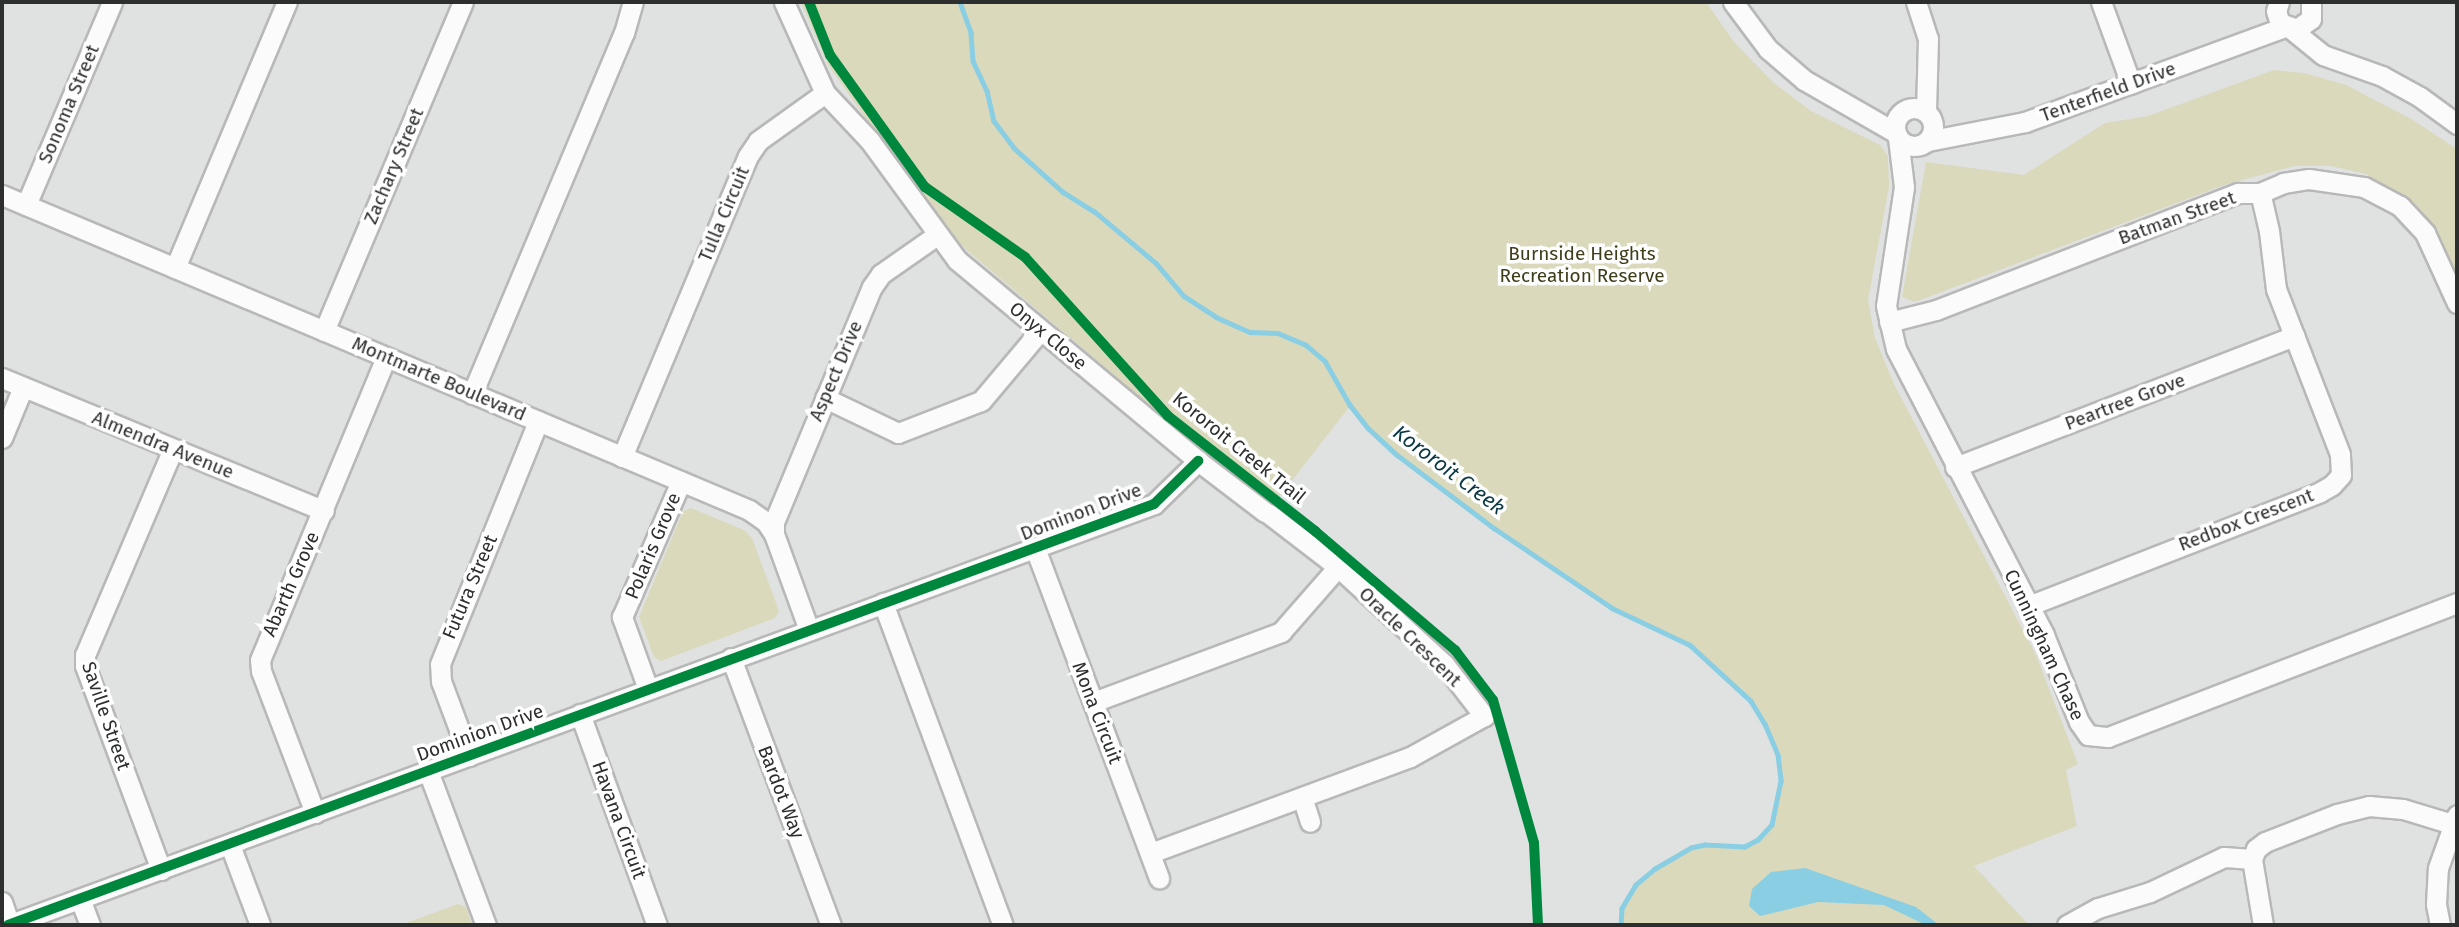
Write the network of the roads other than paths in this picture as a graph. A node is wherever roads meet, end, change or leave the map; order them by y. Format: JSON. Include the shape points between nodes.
{"nodes":[{"id":1,"x":112,"y":2,"type":"edge"},
{"id":2,"x":287,"y":2,"type":"edge"},
{"id":3,"x":463,"y":2,"type":"edge"},
{"id":4,"x":633,"y":2,"type":"edge"},
{"id":5,"x":783,"y":2,"type":"edge"},
{"id":6,"x":1733,"y":2,"type":"edge"},
{"id":7,"x":1916,"y":2,"type":"edge"},
{"id":8,"x":2101,"y":2,"type":"edge"},
{"id":9,"x":2278,"y":3,"type":"edge"},
{"id":10,"x":2314,"y":10,"type":"edge"},
{"id":11,"x":2288,"y":28,"type":"junction"},
{"id":12,"x":2238,"y":44,"type":"junction"},
{"id":13,"x":2334,"y":60,"type":"junction"},
{"id":14,"x":2131,"y":84,"type":"junction"},
{"id":15,"x":825,"y":93,"type":"junction"},
{"id":16,"x":1843,"y":104,"type":"junction"},
{"id":17,"x":1916,"y":113,"type":"junction"},
{"id":18,"x":2457,"y":122,"type":"edge"},
{"id":19,"x":1976,"y":129,"type":"junction"},
{"id":20,"x":1897,"y":135,"type":"junction"},
{"id":21,"x":1925,"y":142,"type":"junction"},
{"id":22,"x":1904,"y":187,"type":"junction"},
{"id":23,"x":2260,"y":193,"type":"junction"},
{"id":24,"x":2,"y":195,"type":"edge"},
{"id":25,"x":26,"y":205,"type":"junction"},
{"id":26,"x":937,"y":235,"type":"junction"},
{"id":27,"x":176,"y":268,"type":"junction"},
{"id":28,"x":2457,"y":303,"type":"edge"},
{"id":29,"x":1888,"y":322,"type":"junction"},
{"id":30,"x":324,"y":331,"type":"junction"},
{"id":31,"x":1040,"y":331,"type":"junction"},
{"id":32,"x":2295,"y":336,"type":"junction"},
{"id":33,"x":386,"y":357,"type":"junction"},
{"id":34,"x":2,"y":378,"type":"edge"},
{"id":35,"x":23,"y":387,"type":"junction"},
{"id":36,"x":472,"y":394,"type":"junction"},
{"id":37,"x":825,"y":398,"type":"junction"},
{"id":38,"x":538,"y":421,"type":"junction"},
{"id":39,"x":2,"y":438,"type":"edge"},
{"id":40,"x":173,"y":449,"type":"junction"},
{"id":41,"x":622,"y":457,"type":"junction"},
{"id":42,"x":1198,"y":461,"type":"junction"},
{"id":43,"x":1955,"y":467,"type":"junction"},
{"id":44,"x":681,"y":481,"type":"junction"},
{"id":45,"x":324,"y":511,"type":"junction"},
{"id":46,"x":1267,"y":513,"type":"joint"},
{"id":47,"x":774,"y":534,"type":"junction"},
{"id":48,"x":1035,"y":548,"type":"junction"},
{"id":49,"x":1338,"y":567,"type":"junction"},
{"id":50,"x":963,"y":575,"type":"joint"},
{"id":51,"x":883,"y":603,"type":"junction"},
{"id":52,"x":2457,"y":603,"type":"edge"},
{"id":53,"x":2028,"y":606,"type":"junction"},
{"id":54,"x":809,"y":630,"type":"junction"},
{"id":55,"x":731,"y":658,"type":"junction"},
{"id":56,"x":648,"y":689,"type":"junction"},
{"id":57,"x":1093,"y":702,"type":"junction"},
{"id":58,"x":580,"y":714,"type":"junction"},
{"id":59,"x":469,"y":756,"type":"junction"},
{"id":60,"x":428,"y":771,"type":"junction"},
{"id":61,"x":1301,"y":797,"type":"junction"},
{"id":62,"x":315,"y":813,"type":"junction"},
{"id":63,"x":2454,"y":819,"type":"edge"},
{"id":64,"x":1310,"y":821,"type":"dead end"},
{"id":65,"x":230,"y":845,"type":"junction"},
{"id":66,"x":1150,"y":853,"type":"junction"},
{"id":67,"x":2252,"y":859,"type":"junction"},
{"id":68,"x":161,"y":870,"type":"junction"},
{"id":69,"x":1159,"y":878,"type":"dead end"},
{"id":70,"x":80,"y":899,"type":"junction"},
{"id":71,"x":2,"y":902,"type":"edge"},
{"id":72,"x":9,"y":925,"type":"edge"},
{"id":73,"x":90,"y":925,"type":"edge"},
{"id":74,"x":260,"y":925,"type":"edge"},
{"id":75,"x":486,"y":925,"type":"edge"},
{"id":76,"x":657,"y":925,"type":"edge"},
{"id":77,"x":831,"y":925,"type":"edge"},
{"id":78,"x":1003,"y":925,"type":"edge"},
{"id":79,"x":2067,"y":925,"type":"edge"},
{"id":80,"x":2263,"y":925,"type":"edge"},
{"id":81,"x":2440,"y":925,"type":"edge"}],
"edges":[{"from":1,"to":25,"type":"street","name":"Sonoma Street"},
{"from":2,"to":27,"type":"street"},
{"from":3,"to":30,"type":"street","name":"Zachary Street"},
{"from":4,"to":36,"type":"street"},
{"from":5,"to":15,"type":"street"},
{"from":6,"to":16,"type":"street","name":"Tenterfield Drive","via":[[1753,32],[1785,65]]},
{"from":7,"to":17,"type":"street","via":[[1927,31]]},
{"from":8,"to":14,"type":"street"},
{"from":9,"to":11,"type":"street","via":[[2277,17]]},
{"from":9,"to":12,"type":"street","name":"Tenterfield Drive","via":[[2263,24]]},
{"from":10,"to":11,"type":"street","name":"Tenterfield Drive","via":[[2303,27]]},
{"from":10,"to":13,"type":"street","via":[[2318,36]]},
{"from":11,"to":12,"type":"street","name":"Tenterfield Drive"},
{"from":11,"to":13,"type":"street"},
{"from":12,"to":14,"type":"street","name":"Tenterfield Drive"},
{"from":13,"to":18,"type":"street","via":[[2382,76]]},
{"from":14,"to":19,"type":"street","name":"Tenterfield Drive","via":[[2025,122]]},
{"from":15,"to":26,"type":"street","name":"Onyx Close","via":[[870,141]]},
{"from":15,"to":41,"type":"street","name":"Tulla Circuit","via":[[758,141],[748,156]]},
{"from":16,"to":17,"type":"street","name":"Tenterfield Drive"},
{"from":16,"to":20,"type":"street","name":"Tenterfield Drive"},
{"from":17,"to":19,"type":"street","name":"Tenterfield Drive"},
{"from":17,"to":20,"type":"street","via":[[1896,121]]},
{"from":17,"to":21,"type":"street","via":[[1933,129]]},
{"from":19,"to":21,"type":"street","name":"Tenterfield Drive"},
{"from":20,"to":21,"type":"street","via":[[1911,146]]},
{"from":20,"to":22,"type":"street","name":"Cunningham Chase"},
{"from":21,"to":22,"type":"street","name":"Cunningham Chase"},
{"from":22,"to":29,"type":"street","name":"Cunningham Chase","via":[[1888,284]]},
{"from":23,"to":28,"type":"street","name":"Batman Street","via":[[2309,179],[2344,182],[2382,194],[2425,233]]},
{"from":23,"to":29,"type":"street","name":"Batman Street","via":[[2238,193],[1936,310]]},
{"from":23,"to":32,"type":"street","name":"Redbox Crescent","via":[[2273,278]]},
{"from":24,"to":25,"type":"street","name":"Montmarte Boulevard"},
{"from":25,"to":27,"type":"street","name":"Montmarte Boulevard"},
{"from":26,"to":31,"type":"street","name":"Onyx Close","via":[[957,260]]},
{"from":26,"to":37,"type":"street","name":"Aspect Drive","via":[[881,274],[872,287]]},
{"from":27,"to":30,"type":"street","name":"Montmarte Boulevard"},
{"from":29,"to":43,"type":"street","name":"Cunningham Chase","via":[[1909,378]]},
{"from":30,"to":33,"type":"street","name":"Montmarte Boulevard"},
{"from":31,"to":37,"type":"street","via":[[981,401],[898,433]]},
{"from":31,"to":42,"type":"street","name":"Onyx Close"},
{"from":32,"to":43,"type":"street","name":"Peartree Grove"},
{"from":32,"to":53,"type":"street","name":"Redbox Crescent","via":[[2340,454],[2338,480],[2320,492]]},
{"from":33,"to":36,"type":"street","name":"Montmarte Boulevard"},
{"from":33,"to":45,"type":"street","name":"Abarth Grove"},
{"from":34,"to":35,"type":"street","name":"Almendra Avenue"},
{"from":35,"to":39,"type":"street"},
{"from":35,"to":40,"type":"street","name":"Almendra Avenue"},
{"from":36,"to":38,"type":"street","name":"Montmarte Boulevard"},
{"from":37,"to":47,"type":"street","name":"Aspect Drive","via":[[774,522]]},
{"from":38,"to":41,"type":"street","name":"Montmarte Boulevard"},
{"from":38,"to":59,"type":"street","name":"Futura Street","via":[[440,664],[441,681]]},
{"from":40,"to":45,"type":"street","name":"Almendra Avenue"},
{"from":40,"to":68,"type":"street","name":"Saville Street","via":[[85,655],[85,666]]},
{"from":41,"to":44,"type":"street","name":"Montmarte Boulevard"},
{"from":42,"to":46,"type":"street","name":"Onyx Close"},
{"from":42,"to":48,"type":"street","name":"Dominon Drive","via":[[1154,504]]},
{"from":43,"to":53,"type":"street","name":"Cunningham Chase"},
{"from":44,"to":47,"type":"street","name":"Montmarte Boulevard","via":[[749,510]]},
{"from":44,"to":56,"type":"street","name":"Polaris Grove","via":[[622,617]]},
{"from":45,"to":62,"type":"street","name":"Abarth Grove","via":[[260,660]]},
{"from":46,"to":49,"type":"street","name":"Oracle Crescent"},
{"from":47,"to":54,"type":"street","name":"Montmarte Boulevard"},
{"from":48,"to":50,"type":"street","name":"Dominon Drive"},
{"from":48,"to":57,"type":"street","name":"Mona Circuit"},
{"from":49,"to":57,"type":"street","via":[[1281,632]]},
{"from":49,"to":61,"type":"street","name":"Oracle Crescent","via":[[1444,664],[1487,724]]},
{"from":50,"to":51,"type":"street","name":"Dominion Drive"},
{"from":51,"to":54,"type":"street","name":"Dominion Drive"},
{"from":51,"to":78,"type":"street"},
{"from":52,"to":53,"type":"street","name":"Cunningham Chase","via":[[2102,738],[2088,735],[2079,722]]},
{"from":54,"to":55,"type":"street","name":"Dominion Drive"},
{"from":55,"to":56,"type":"street","name":"Dominion Drive"},
{"from":55,"to":77,"type":"street","name":"Bardot Way"},
{"from":56,"to":58,"type":"street","name":"Dominion Drive"},
{"from":57,"to":66,"type":"street","name":"Mona Circuit"},
{"from":58,"to":59,"type":"street","name":"Dominion Drive"},
{"from":58,"to":76,"type":"street","name":"Havana Circuit"},
{"from":59,"to":60,"type":"street","name":"Dominion Drive"},
{"from":60,"to":62,"type":"street","name":"Dominion Drive"},
{"from":60,"to":75,"type":"street"},
{"from":61,"to":64,"type":"street"},
{"from":61,"to":66,"type":"street","name":"Oracle Crescent"},
{"from":62,"to":65,"type":"street","name":"Dominion Drive"},
{"from":63,"to":67,"type":"street","via":[[2369,806],[2265,842]]},
{"from":63,"to":81,"type":"street","via":[[2438,868]]},
{"from":65,"to":68,"type":"street","name":"Dominion Drive"},
{"from":65,"to":74,"type":"street"},
{"from":66,"to":69,"type":"street","name":"Mona Circuit"},
{"from":67,"to":79,"type":"street","via":[[2224,857]]},
{"from":67,"to":80,"type":"street"},
{"from":68,"to":70,"type":"street","name":"Dominion Drive"},
{"from":70,"to":72,"type":"street","name":"Dominion Drive"},
{"from":70,"to":73,"type":"street"},
{"from":71,"to":72,"type":"street"}]}
